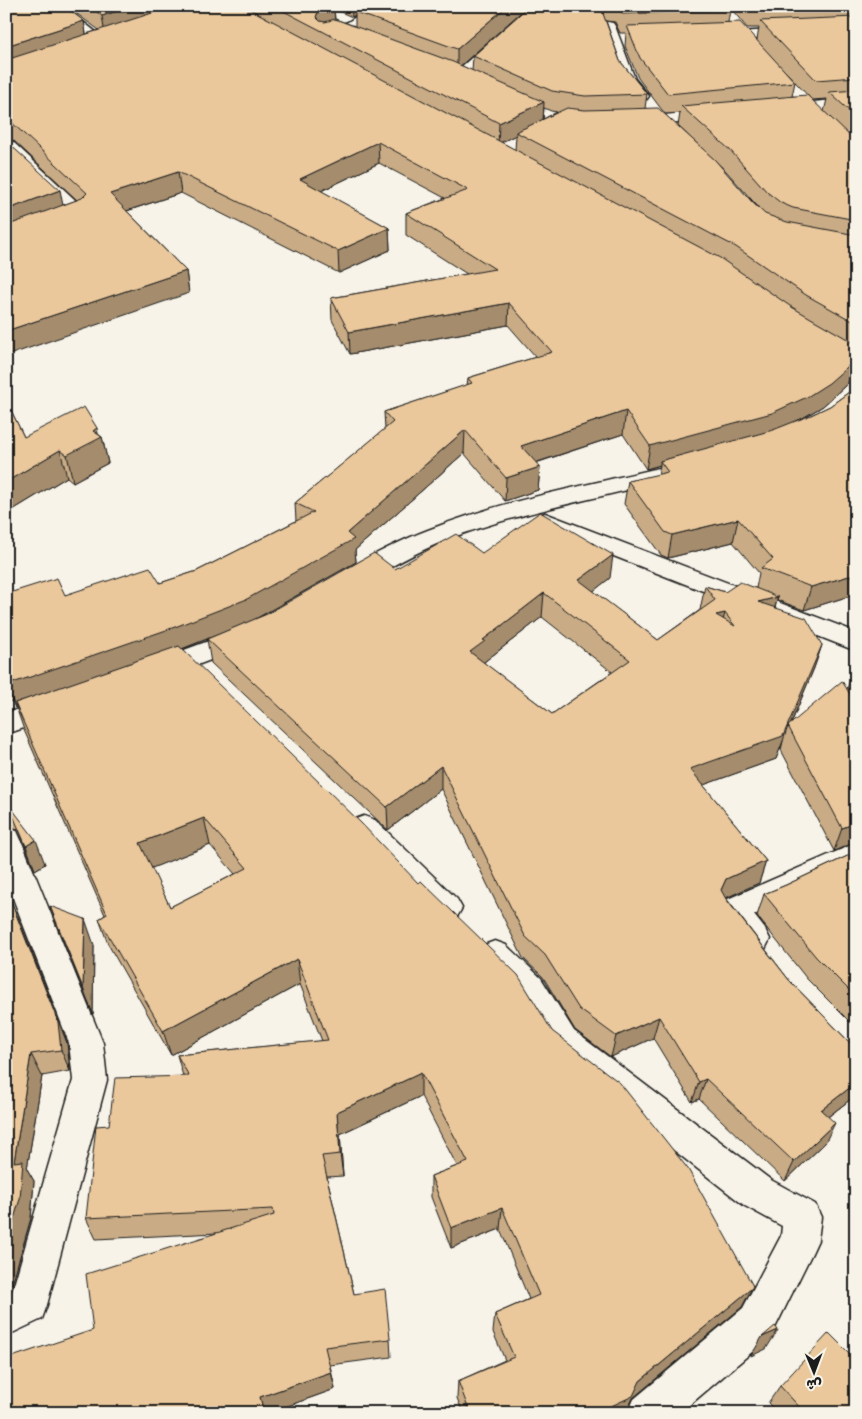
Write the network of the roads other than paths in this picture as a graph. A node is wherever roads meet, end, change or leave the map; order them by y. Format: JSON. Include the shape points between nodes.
{"nodes":[{"id":1,"x":54,"y":6,"type":"edge"},
{"id":2,"x":382,"y":6,"type":"edge"},
{"id":3,"x":540,"y":6,"type":"edge"},
{"id":4,"x":730,"y":21,"type":"edge"},
{"id":5,"x":336,"y":24,"type":"junction"},
{"id":6,"x":856,"y":30,"type":"edge"},
{"id":7,"x":616,"y":35,"type":"dead end"},
{"id":8,"x":742,"y":36,"type":"junction"},
{"id":9,"x":122,"y":37,"type":"edge"},
{"id":10,"x":703,"y":37,"type":"edge"},
{"id":11,"x":362,"y":41,"type":"edge"},
{"id":12,"x":103,"y":43,"type":"junction"},
{"id":13,"x":84,"y":50,"type":"edge"},
{"id":14,"x":754,"y":50,"type":"edge"},
{"id":15,"x":318,"y":54,"type":"edge"},
{"id":16,"x":442,"y":70,"type":"edge"},
{"id":17,"x":459,"y":77,"type":"junction"},
{"id":18,"x":476,"y":85,"type":"edge"},
{"id":19,"x":792,"y":93,"type":"edge"},
{"id":20,"x":856,"y":103,"type":"edge"},
{"id":21,"x":805,"y":107,"type":"junction"},
{"id":22,"x":766,"y":111,"type":"edge"},
{"id":23,"x":728,"y":115,"type":"edge"},
{"id":24,"x":660,"y":121,"type":"junction"},
{"id":25,"x":820,"y":121,"type":"edge"},
{"id":26,"x":622,"y":122,"type":"edge"},
{"id":27,"x":673,"y":133,"type":"edge"},
{"id":28,"x":6,"y":145,"type":"edge"},
{"id":29,"x":6,"y":242,"type":"edge"},
{"id":30,"x":689,"y":467,"type":"edge"},
{"id":31,"x":515,"y":510,"type":"junction"},
{"id":32,"x":335,"y":588,"type":"edge"},
{"id":33,"x":260,"y":630,"type":"edge"},
{"id":34,"x":856,"y":642,"type":"edge"},
{"id":35,"x":132,"y":680,"type":"edge"},
{"id":36,"x":80,"y":698,"type":"edge"},
{"id":37,"x":6,"y":724,"type":"edge"},
{"id":38,"x":345,"y":810,"type":"edge"},
{"id":39,"x":6,"y":840,"type":"edge"},
{"id":40,"x":856,"y":855,"type":"edge"},
{"id":41,"x":772,"y":961,"type":"edge"},
{"id":42,"x":6,"y":1317,"type":"edge"},
{"id":43,"x":648,"y":1413,"type":"edge"}],
"edges":[{"from":1,"to":12,"type":"street"},
{"from":2,"to":5,"type":"street","via":[[354,24]]},
{"from":3,"to":17,"type":"street"},
{"from":4,"to":8,"type":"street"},
{"from":5,"to":11,"type":"street"},
{"from":5,"to":15,"type":"street","via":[[300,45]]},
{"from":6,"to":8,"type":"street"},
{"from":7,"to":24,"type":"street","via":[[628,80]]},
{"from":8,"to":10,"type":"street"},
{"from":8,"to":14,"type":"street"},
{"from":9,"to":12,"type":"street"},
{"from":12,"to":13,"type":"street"},
{"from":16,"to":17,"type":"street"},
{"from":17,"to":18,"type":"street"},
{"from":19,"to":21,"type":"street"},
{"from":20,"to":21,"type":"street"},
{"from":21,"to":22,"type":"street"},
{"from":21,"to":25,"type":"street"},
{"from":23,"to":24,"type":"street"},
{"from":24,"to":26,"type":"street"},
{"from":24,"to":27,"type":"street"},
{"from":28,"to":29,"type":"street","via":[[80,214]]},
{"from":30,"to":31,"type":"street"},
{"from":31,"to":32,"type":"street","via":[[437,535],[380,561]]},
{"from":31,"to":34,"type":"street"},
{"from":33,"to":35,"type":"street","via":[[200,669]]},
{"from":36,"to":37,"type":"street"},
{"from":38,"to":43,"type":"street","via":[[529,988],[562,1042],[758,1193],[802,1216],[799,1240],[757,1322]]},
{"from":39,"to":42,"type":"street","via":[[86,1043],[90,1080],[28,1305]]},
{"from":40,"to":41,"type":"street","via":[[732,911]]}]}
